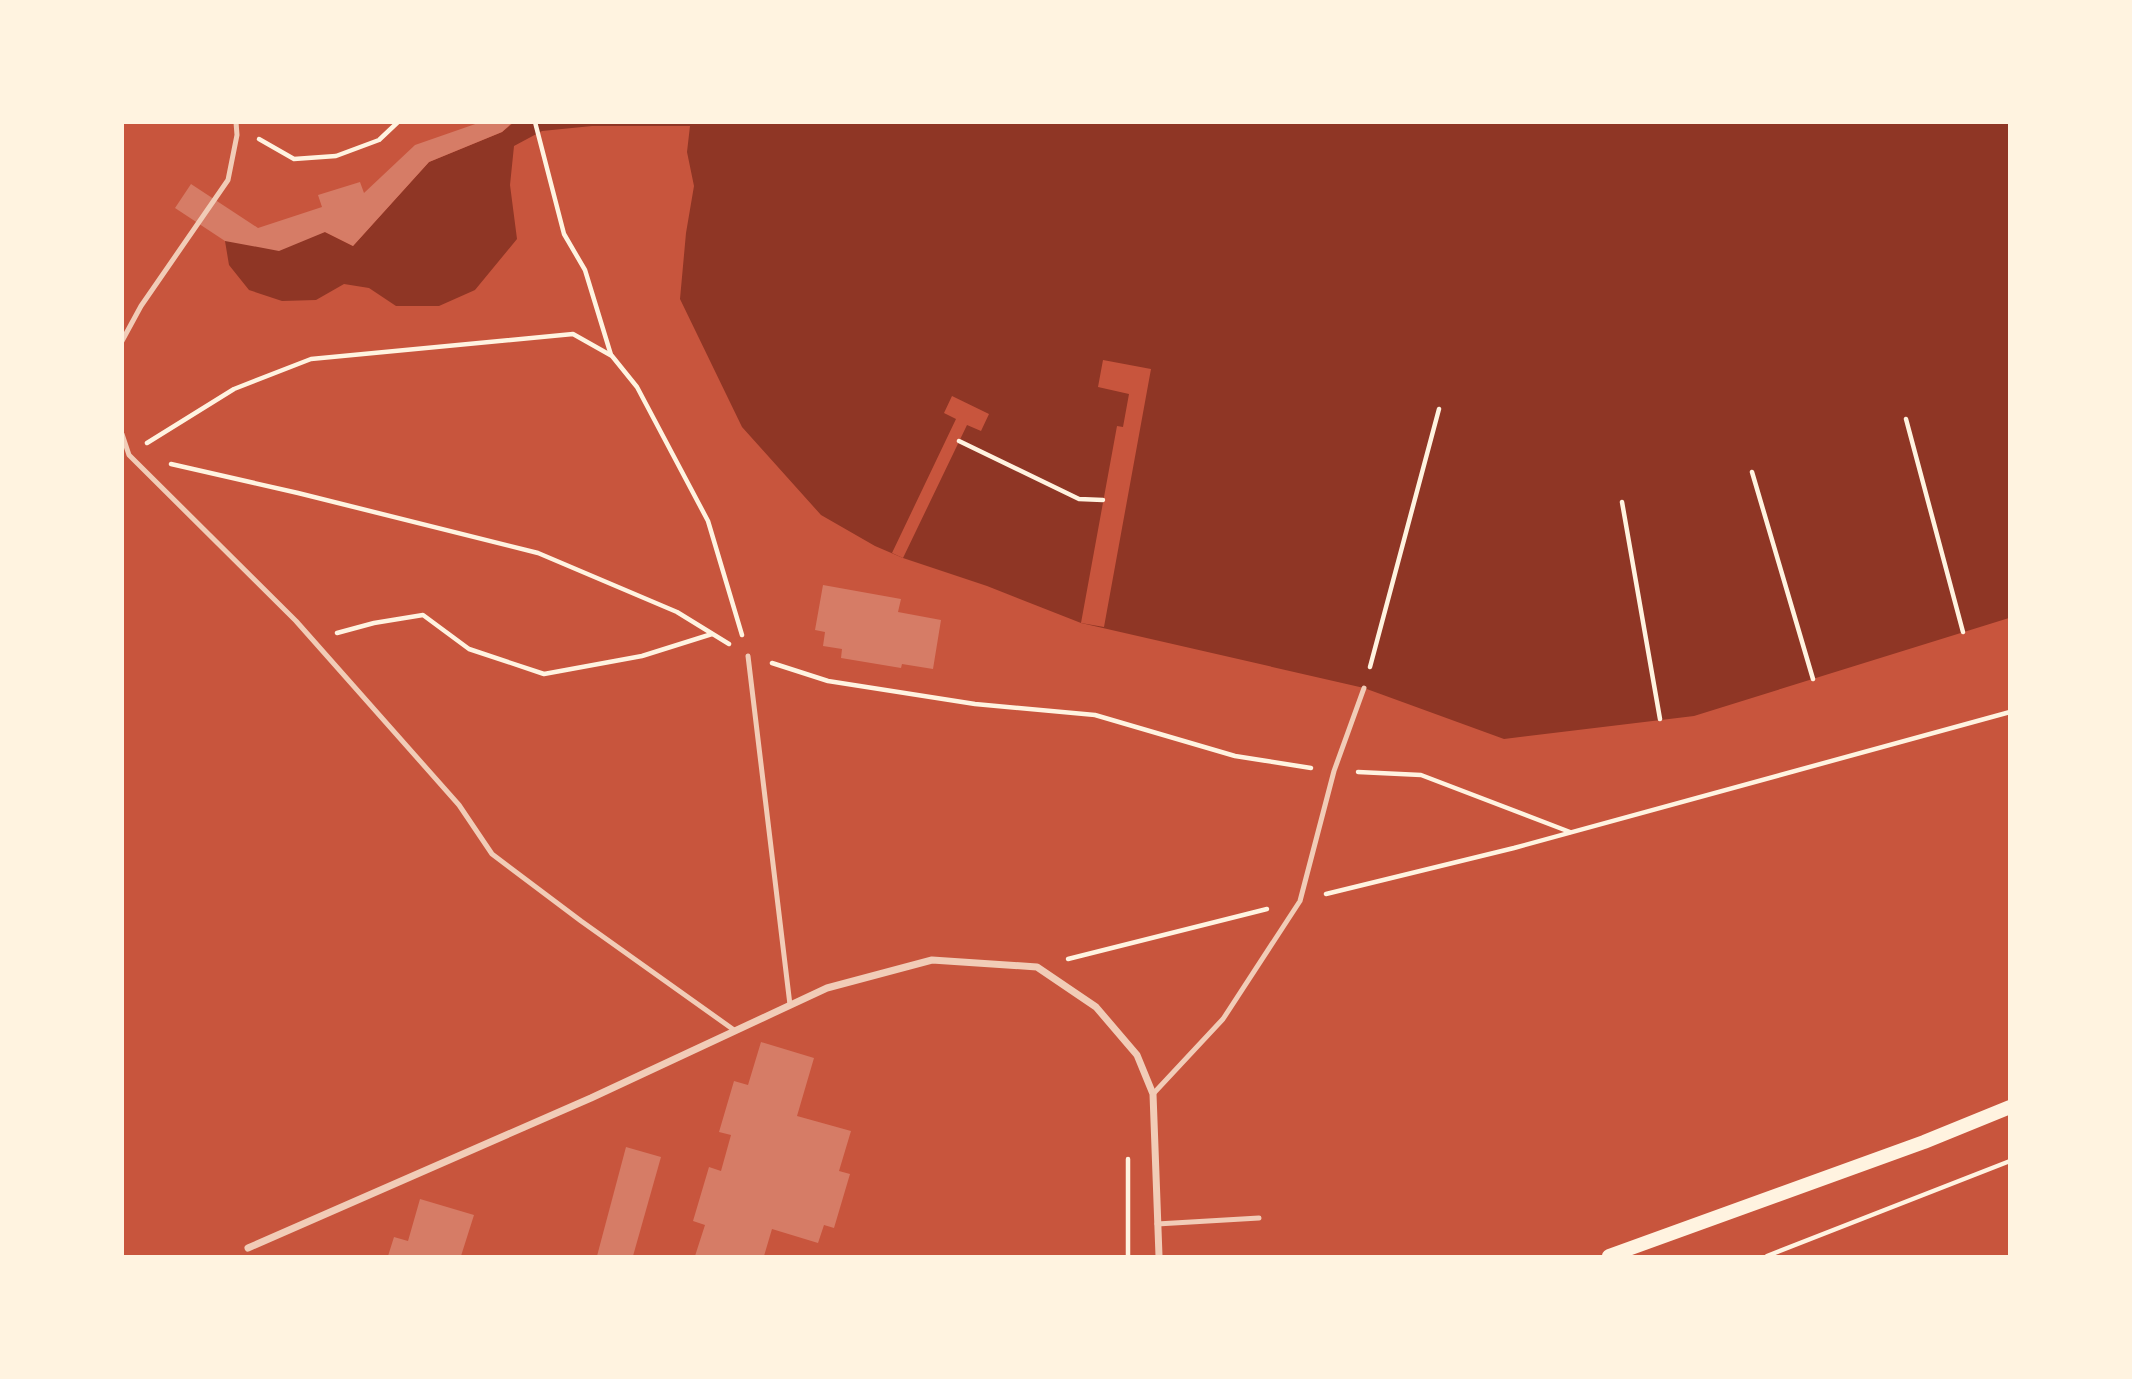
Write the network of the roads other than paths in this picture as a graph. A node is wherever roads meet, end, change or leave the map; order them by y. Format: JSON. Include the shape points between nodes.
{"nodes":[{"id":1,"x":236,"y":122,"type":"edge"},
{"id":2,"x":122,"y":341,"type":"edge"},
{"id":3,"x":122,"y":434,"type":"edge"},
{"id":4,"x":748,"y":656,"type":"road end"},
{"id":5,"x":1364,"y":688,"type":"road end"},
{"id":6,"x":790,"y":1005,"type":"junction"},
{"id":7,"x":734,"y":1030,"type":"junction"},
{"id":8,"x":1153,"y":1094,"type":"junction"},
{"id":9,"x":2010,"y":1107,"type":"edge"},
{"id":10,"x":1259,"y":1218,"type":"dead end"},
{"id":11,"x":1157,"y":1224,"type":"junction"},
{"id":12,"x":248,"y":1248,"type":"dead end"},
{"id":13,"x":1618,"y":1255,"type":"edge"},
{"id":14,"x":1159,"y":1256,"type":"edge"}],
"edges":[{"from":1,"to":2,"type":"lane","via":[[228,180]]},
{"from":3,"to":7,"type":"lane","via":[[129,455],[313,640],[459,804],[492,854]]},
{"from":4,"to":6,"type":"lane"},
{"from":5,"to":8,"type":"lane","via":[[1334,771],[1300,901],[1223,1019]]},
{"from":6,"to":7,"type":"street"},
{"from":6,"to":8,"type":"street","via":[[827,988],[932,960],[1037,967],[1096,1007],[1137,1055]]},
{"from":7,"to":12,"type":"street"},
{"from":8,"to":11,"type":"street"},
{"from":9,"to":13,"type":"main road"},
{"from":10,"to":11,"type":"lane"},
{"from":11,"to":14,"type":"street"}]}
